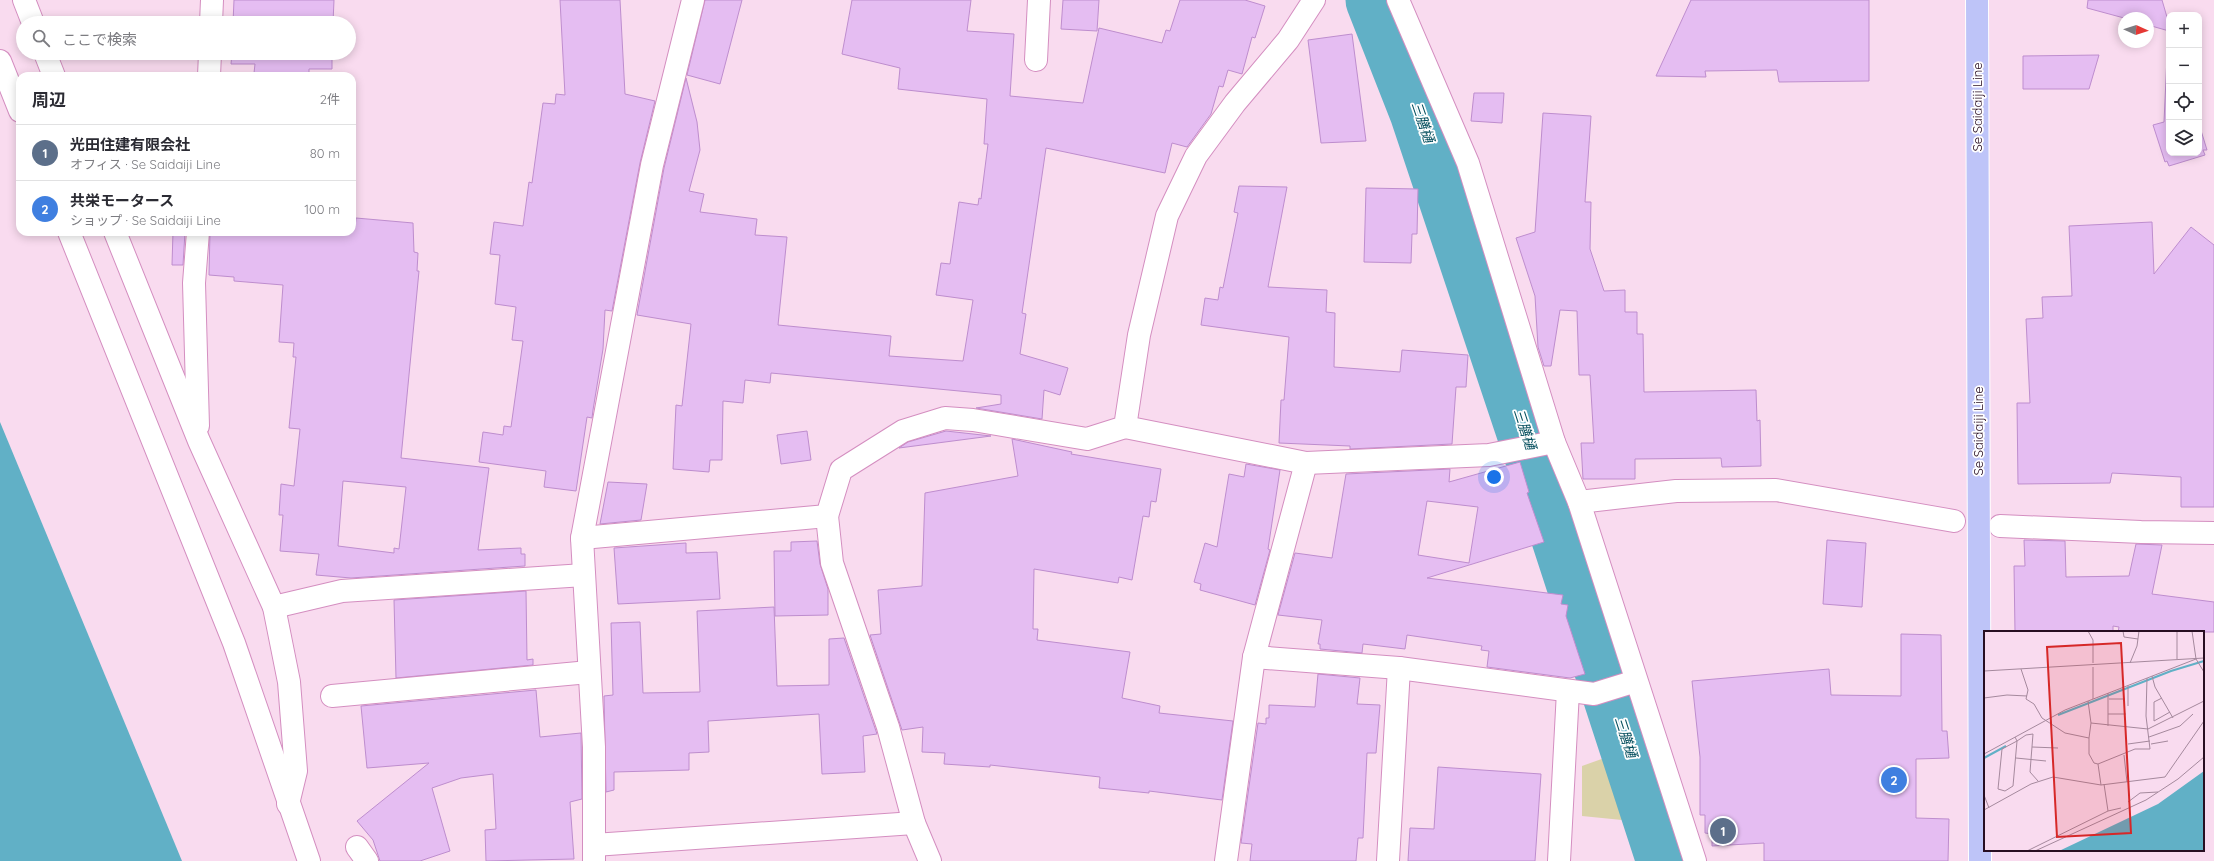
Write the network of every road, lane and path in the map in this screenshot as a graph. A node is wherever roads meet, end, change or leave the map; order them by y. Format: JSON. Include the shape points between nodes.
{"nodes":[{"id":1,"x":24,"y":0,"type":"edge"},
{"id":2,"x":212,"y":0,"type":"edge"},
{"id":3,"x":693,"y":0,"type":"edge"},
{"id":4,"x":1038,"y":0,"type":"edge"},
{"id":5,"x":1314,"y":0,"type":"edge"},
{"id":6,"x":1398,"y":0,"type":"edge"},
{"id":7,"x":1977,"y":0,"type":"edge"},
{"id":8,"x":30,"y":16,"type":"edge"},
{"id":9,"x":211,"y":16,"type":"edge"},
{"id":10,"x":48,"y":60,"type":"edge"},
{"id":11,"x":210,"y":60,"type":"edge"},
{"id":12,"x":1036,"y":60,"type":"dead end"},
{"id":13,"x":0,"y":61,"type":"edge"},
{"id":14,"x":52,"y":72,"type":"edge"},
{"id":15,"x":209,"y":72,"type":"edge"},
{"id":16,"x":16,"y":101,"type":"edge"},
{"id":17,"x":71,"y":236,"type":"edge"},
{"id":18,"x":117,"y":236,"type":"edge"},
{"id":19,"x":198,"y":236,"type":"edge"},
{"id":20,"x":1125,"y":427,"type":"junction"},
{"id":21,"x":199,"y":442,"type":"junction"},
{"id":22,"x":1548,"y":443,"type":"junction"},
{"id":23,"x":1306,"y":463,"type":"junction"},
{"id":24,"x":1579,"y":502,"type":"junction"},
{"id":25,"x":827,"y":516,"type":"junction"},
{"id":26,"x":1954,"y":521,"type":"dead end"},
{"id":27,"x":2000,"y":526,"type":"dead end"},
{"id":28,"x":2214,"y":533,"type":"edge"},
{"id":29,"x":582,"y":538,"type":"junction"},
{"id":30,"x":584,"y":575,"type":"junction"},
{"id":31,"x":274,"y":607,"type":"junction"},
{"id":32,"x":1254,"y":657,"type":"junction"},
{"id":33,"x":1399,"y":668,"type":"junction"},
{"id":34,"x":589,"y":672,"type":"junction"},
{"id":35,"x":1632,"y":682,"type":"junction"},
{"id":36,"x":1568,"y":691,"type":"junction"},
{"id":37,"x":332,"y":696,"type":"dead end"},
{"id":38,"x":288,"y":804,"type":"junction"},
{"id":39,"x":914,"y":823,"type":"junction"},
{"id":40,"x":594,"y":853,"type":"edge"},
{"id":41,"x":309,"y":861,"type":"edge"},
{"id":42,"x":930,"y":861,"type":"edge"},
{"id":43,"x":1226,"y":861,"type":"edge"},
{"id":44,"x":1388,"y":861,"type":"edge"},
{"id":45,"x":1559,"y":861,"type":"edge"},
{"id":46,"x":1695,"y":861,"type":"edge"},
{"id":47,"x":1980,"y":861,"type":"edge"}],
"edges":[{"from":1,"to":8,"type":"street"},
{"from":2,"to":9,"type":"street"},
{"from":3,"to":29,"type":"street","via":[[652,165]]},
{"from":4,"to":12,"type":"street"},
{"from":5,"to":20,"type":"street","via":[[1288,40],[1235,103],[1196,156],[1167,216],[1139,335]]},
{"from":6,"to":22,"type":"street","via":[[1468,163]]},
{"from":7,"to":47,"type":"main road","name":"Se Saidaiji Line"},
{"from":10,"to":14,"type":"street"},
{"from":11,"to":15,"type":"street"},
{"from":13,"to":16,"type":"street"},
{"from":17,"to":38,"type":"street","via":[[234,643]]},
{"from":18,"to":21,"type":"street"},
{"from":19,"to":21,"type":"street","via":[[194,283]]},
{"from":20,"to":23,"type":"street"},
{"from":20,"to":25,"type":"street","via":[[1087,439],[952,418],[903,430],[841,470]]},
{"from":21,"to":31,"type":"street"},
{"from":22,"to":23,"type":"street","via":[[1489,455]]},
{"from":22,"to":24,"type":"street"},
{"from":23,"to":32,"type":"street"},
{"from":24,"to":26,"type":"street","via":[[1676,491],[1776,490]]},
{"from":24,"to":35,"type":"street"},
{"from":25,"to":29,"type":"street"},
{"from":25,"to":39,"type":"street","via":[[832,563],[888,727]]},
{"from":27,"to":28,"type":"street"},
{"from":29,"to":30,"type":"street"},
{"from":30,"to":31,"type":"street","via":[[342,591]]},
{"from":30,"to":34,"type":"street"},
{"from":31,"to":38,"type":"street","via":[[289,682],[296,771]]},
{"from":32,"to":33,"type":"street"},
{"from":32,"to":43,"type":"street"},
{"from":33,"to":36,"type":"street"},
{"from":33,"to":44,"type":"street"},
{"from":34,"to":37,"type":"street"},
{"from":34,"to":40,"type":"street","via":[[594,747]]},
{"from":35,"to":36,"type":"street","via":[[1594,694]]},
{"from":35,"to":46,"type":"street"},
{"from":36,"to":45,"type":"street"},
{"from":38,"to":41,"type":"street"},
{"from":39,"to":40,"type":"street"},
{"from":39,"to":42,"type":"street"}]}
